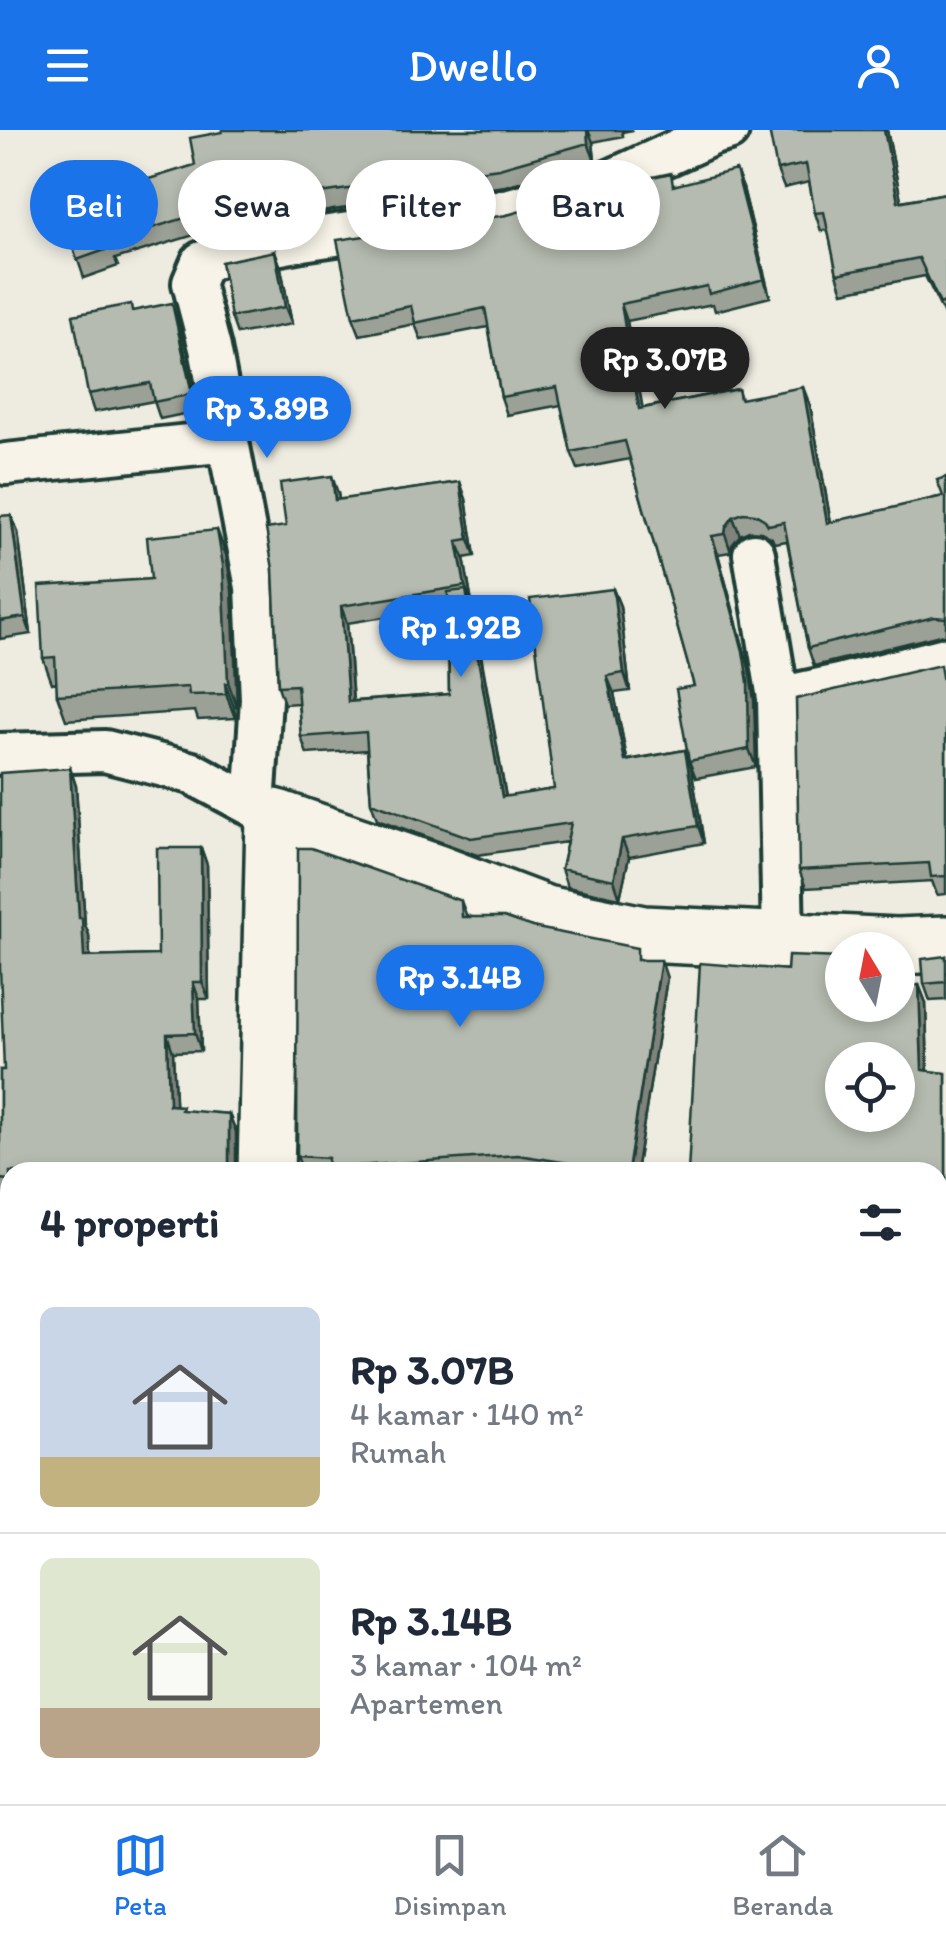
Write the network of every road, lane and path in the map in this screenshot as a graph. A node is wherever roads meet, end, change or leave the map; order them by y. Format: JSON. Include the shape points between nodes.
{"nodes":[{"id":1,"x":728,"y":130,"type":"edge"},
{"id":2,"x":228,"y":441,"type":"junction"},
{"id":3,"x":6,"y":464,"type":"dead end"},
{"id":4,"x":754,"y":554,"type":"dead end"},
{"id":5,"x":946,"y":658,"type":"edge"},
{"id":6,"x":778,"y":698,"type":"junction"},
{"id":7,"x":0,"y":754,"type":"edge"},
{"id":8,"x":264,"y":812,"type":"junction"},
{"id":9,"x":782,"y":940,"type":"junction"},
{"id":10,"x":946,"y":944,"type":"edge"},
{"id":11,"x":266,"y":1162,"type":"edge"}],
"edges":[{"from":1,"to":2,"type":"street","via":[[610,180],[510,210],[302,240],[202,262],[193,283]]},
{"from":2,"to":3,"type":"street"},
{"from":2,"to":8,"type":"street","via":[[256,587]]},
{"from":4,"to":6,"type":"street"},
{"from":5,"to":6,"type":"street"},
{"from":6,"to":9,"type":"street"},
{"from":7,"to":8,"type":"street","via":[[105,751],[192,773]]},
{"from":8,"to":9,"type":"street","via":[[545,914],[643,934]]},
{"from":8,"to":11,"type":"street"},
{"from":9,"to":10,"type":"street"}]}
